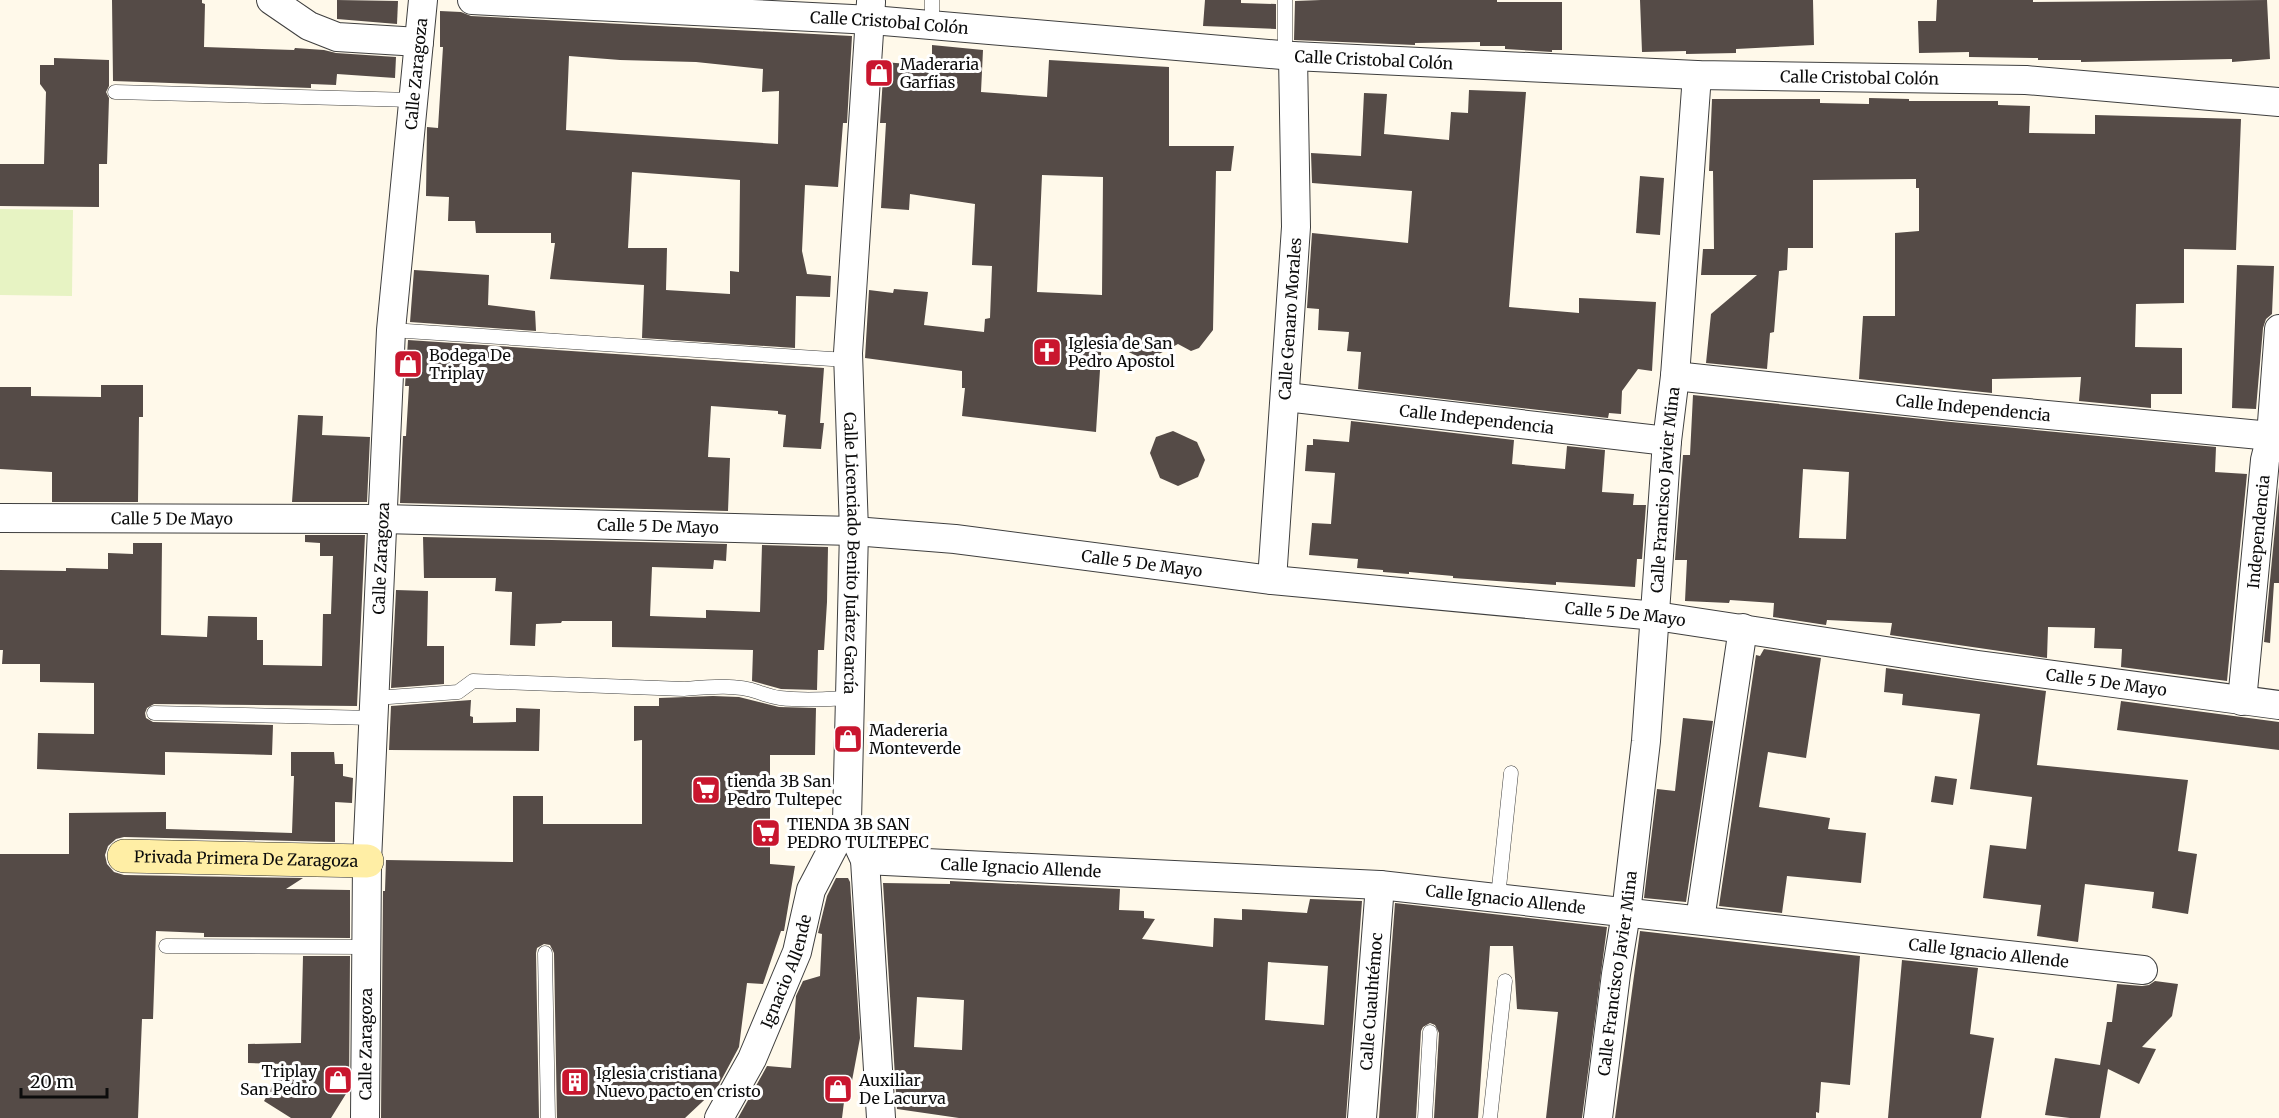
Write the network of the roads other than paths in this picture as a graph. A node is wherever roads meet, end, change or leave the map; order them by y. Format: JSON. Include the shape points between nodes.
{"nodes":[{"id":1,"x":271,"y":0,"type":"edge"},
{"id":2,"x":423,"y":0,"type":"edge"},
{"id":3,"x":472,"y":0,"type":"edge"},
{"id":4,"x":1286,"y":0,"type":"edge"},
{"id":5,"x":872,"y":10,"type":"edge"},
{"id":6,"x":932,"y":12,"type":"edge"},
{"id":7,"x":419,"y":42,"type":"junction"},
{"id":8,"x":1289,"y":56,"type":"junction"},
{"id":9,"x":1696,"y":75,"type":"junction"},
{"id":10,"x":115,"y":92,"type":"dead end"},
{"id":11,"x":413,"y":100,"type":"junction"},
{"id":12,"x":2279,"y":102,"type":"edge"},
{"id":13,"x":2279,"y":329,"type":"edge"},
{"id":14,"x":391,"y":330,"type":"junction"},
{"id":15,"x":848,"y":360,"type":"junction"},
{"id":16,"x":1675,"y":376,"type":"junction"},
{"id":17,"x":1286,"y":397,"type":"junction"},
{"id":18,"x":1667,"y":441,"type":"junction"},
{"id":19,"x":2272,"y":453,"type":"edge"},
{"id":20,"x":0,"y":518,"type":"edge"},
{"id":21,"x":382,"y":519,"type":"junction"},
{"id":22,"x":854,"y":531,"type":"junction"},
{"id":23,"x":1272,"y":580,"type":"junction"},
{"id":24,"x":1656,"y":616,"type":"junction"},
{"id":25,"x":1743,"y":628,"type":"junction"},
{"id":26,"x":850,"y":698,"type":"junction"},
{"id":27,"x":2242,"y":701,"type":"junction"},
{"id":28,"x":2279,"y":705,"type":"edge"},
{"id":29,"x":375,"y":708,"type":"junction"},
{"id":30,"x":154,"y":713,"type":"dead end"},
{"id":31,"x":1511,"y":773,"type":"dead end"},
{"id":32,"x":847,"y":821,"type":"junction"},
{"id":33,"x":124,"y":856,"type":"dead end"},
{"id":34,"x":865,"y":860,"type":"junction"},
{"id":35,"x":367,"y":861,"type":"junction"},
{"id":36,"x":1380,"y":885,"type":"junction"},
{"id":37,"x":1498,"y":897,"type":"junction"},
{"id":38,"x":1626,"y":913,"type":"junction"},
{"id":39,"x":1700,"y":920,"type":"junction"},
{"id":40,"x":166,"y":946,"type":"dead end"},
{"id":41,"x":366,"y":947,"type":"junction"},
{"id":42,"x":545,"y":954,"type":"dead end"},
{"id":43,"x":2143,"y":970,"type":"dead end"},
{"id":44,"x":1505,"y":981,"type":"dead end"},
{"id":45,"x":1430,"y":1032,"type":"dead end"},
{"id":46,"x":365,"y":1118,"type":"edge"},
{"id":47,"x":548,"y":1118,"type":"edge"},
{"id":48,"x":718,"y":1118,"type":"edge"},
{"id":49,"x":880,"y":1118,"type":"edge"},
{"id":50,"x":1362,"y":1118,"type":"edge"},
{"id":51,"x":1425,"y":1118,"type":"edge"},
{"id":52,"x":1490,"y":1118,"type":"edge"},
{"id":53,"x":1598,"y":1118,"type":"edge"}],
"edges":[{"from":1,"to":7,"type":"street","via":[[309,26],[338,37]]},
{"from":2,"to":7,"type":"street","name":"Calle Zaragoza"},
{"from":3,"to":5,"type":"street","name":"Calle Cristobal Colón"},
{"from":4,"to":8,"type":"lane"},
{"from":5,"to":6,"type":"street","name":"Calle Cristobal Colón"},
{"from":5,"to":15,"type":"street","name":"Calle Licenciado Benito Juárez García"},
{"from":6,"to":8,"type":"street","name":"Calle Cristobal Colón"},
{"from":7,"to":11,"type":"street","name":"Calle Zaragoza"},
{"from":8,"to":9,"type":"street","name":"Calle Cristobal Colón"},
{"from":8,"to":17,"type":"street","name":"Calle Genaro Morales","via":[[1296,227]]},
{"from":9,"to":12,"type":"street","name":"Calle Cristobal Colón","via":[[2025,81]]},
{"from":9,"to":16,"type":"street","name":"Calle Francisco Javier Mina"},
{"from":10,"to":11,"type":"lane"},
{"from":11,"to":14,"type":"street","name":"Calle Zaragoza"},
{"from":13,"to":19,"type":"street","name":"Independencia"},
{"from":14,"to":15,"type":"lane"},
{"from":14,"to":21,"type":"street","name":"Calle Zaragoza"},
{"from":15,"to":22,"type":"street","name":"Calle Licenciado Benito Juárez García"},
{"from":16,"to":18,"type":"street","name":"Calle Francisco Javier Mina"},
{"from":16,"to":19,"type":"street","name":"Calle Independencia","via":[[1964,407]]},
{"from":17,"to":18,"type":"street","name":"Calle Independencia"},
{"from":17,"to":23,"type":"street","name":"Calle Genaro Morales"},
{"from":18,"to":24,"type":"street","name":"Calle Francisco Javier Mina"},
{"from":19,"to":27,"type":"street","name":"Independencia"},
{"from":20,"to":21,"type":"street","name":"Calle 5 De Mayo"},
{"from":21,"to":22,"type":"street","name":"Calle 5 De Mayo"},
{"from":21,"to":29,"type":"street","name":"Calle Zaragoza"},
{"from":22,"to":23,"type":"street","name":"Calle 5 De Mayo","via":[[955,539]]},
{"from":22,"to":26,"type":"street","name":"Calle Licenciado Benito Juárez García"},
{"from":23,"to":24,"type":"street","name":"Calle 5 De Mayo"},
{"from":24,"to":25,"type":"street","name":"Calle 5 De Mayo"},
{"from":24,"to":38,"type":"street","name":"Calle Francisco Javier Mina"},
{"from":25,"to":27,"type":"street","name":"Calle 5 De Mayo"},
{"from":25,"to":39,"type":"street"},
{"from":26,"to":29,"type":"lane","via":[[801,700],[710,687],[473,681],[458,692]]},
{"from":26,"to":32,"type":"street","name":"Calle Licenciado Benito Juárez García"},
{"from":27,"to":28,"type":"street","name":"Calle 5 De Mayo"},
{"from":29,"to":30,"type":"lane"},
{"from":29,"to":35,"type":"street","name":"Calle Zaragoza"},
{"from":31,"to":37,"type":"lane"},
{"from":32,"to":34,"type":"street","name":"Calle Licenciado Benito Juárez García"},
{"from":32,"to":48,"type":"street","name":"Ignacio Allende","via":[[811,890],[797,952],[752,1059]]},
{"from":33,"to":35,"type":"street","name":"Privada Primera De Zaragoza"},
{"from":34,"to":36,"type":"street","name":"Calle Ignacio Allende"},
{"from":34,"to":49,"type":"street","name":"Calle Licenciado Benito Juárez García"},
{"from":35,"to":41,"type":"street","name":"Calle Zaragoza"},
{"from":36,"to":37,"type":"street","name":"Calle Ignacio Allende"},
{"from":36,"to":50,"type":"street","name":"Calle Cuauhtémoc"},
{"from":37,"to":38,"type":"street","name":"Calle Ignacio Allende"},
{"from":38,"to":39,"type":"street","name":"Calle Ignacio Allende"},
{"from":38,"to":53,"type":"street","name":"Calle Francisco Javier Mina"},
{"from":39,"to":43,"type":"street","name":"Calle Ignacio Allende"},
{"from":40,"to":41,"type":"lane"},
{"from":41,"to":46,"type":"street","name":"Calle Zaragoza"},
{"from":42,"to":47,"type":"lane"},
{"from":44,"to":52,"type":"lane"},
{"from":45,"to":51,"type":"lane"}]}
